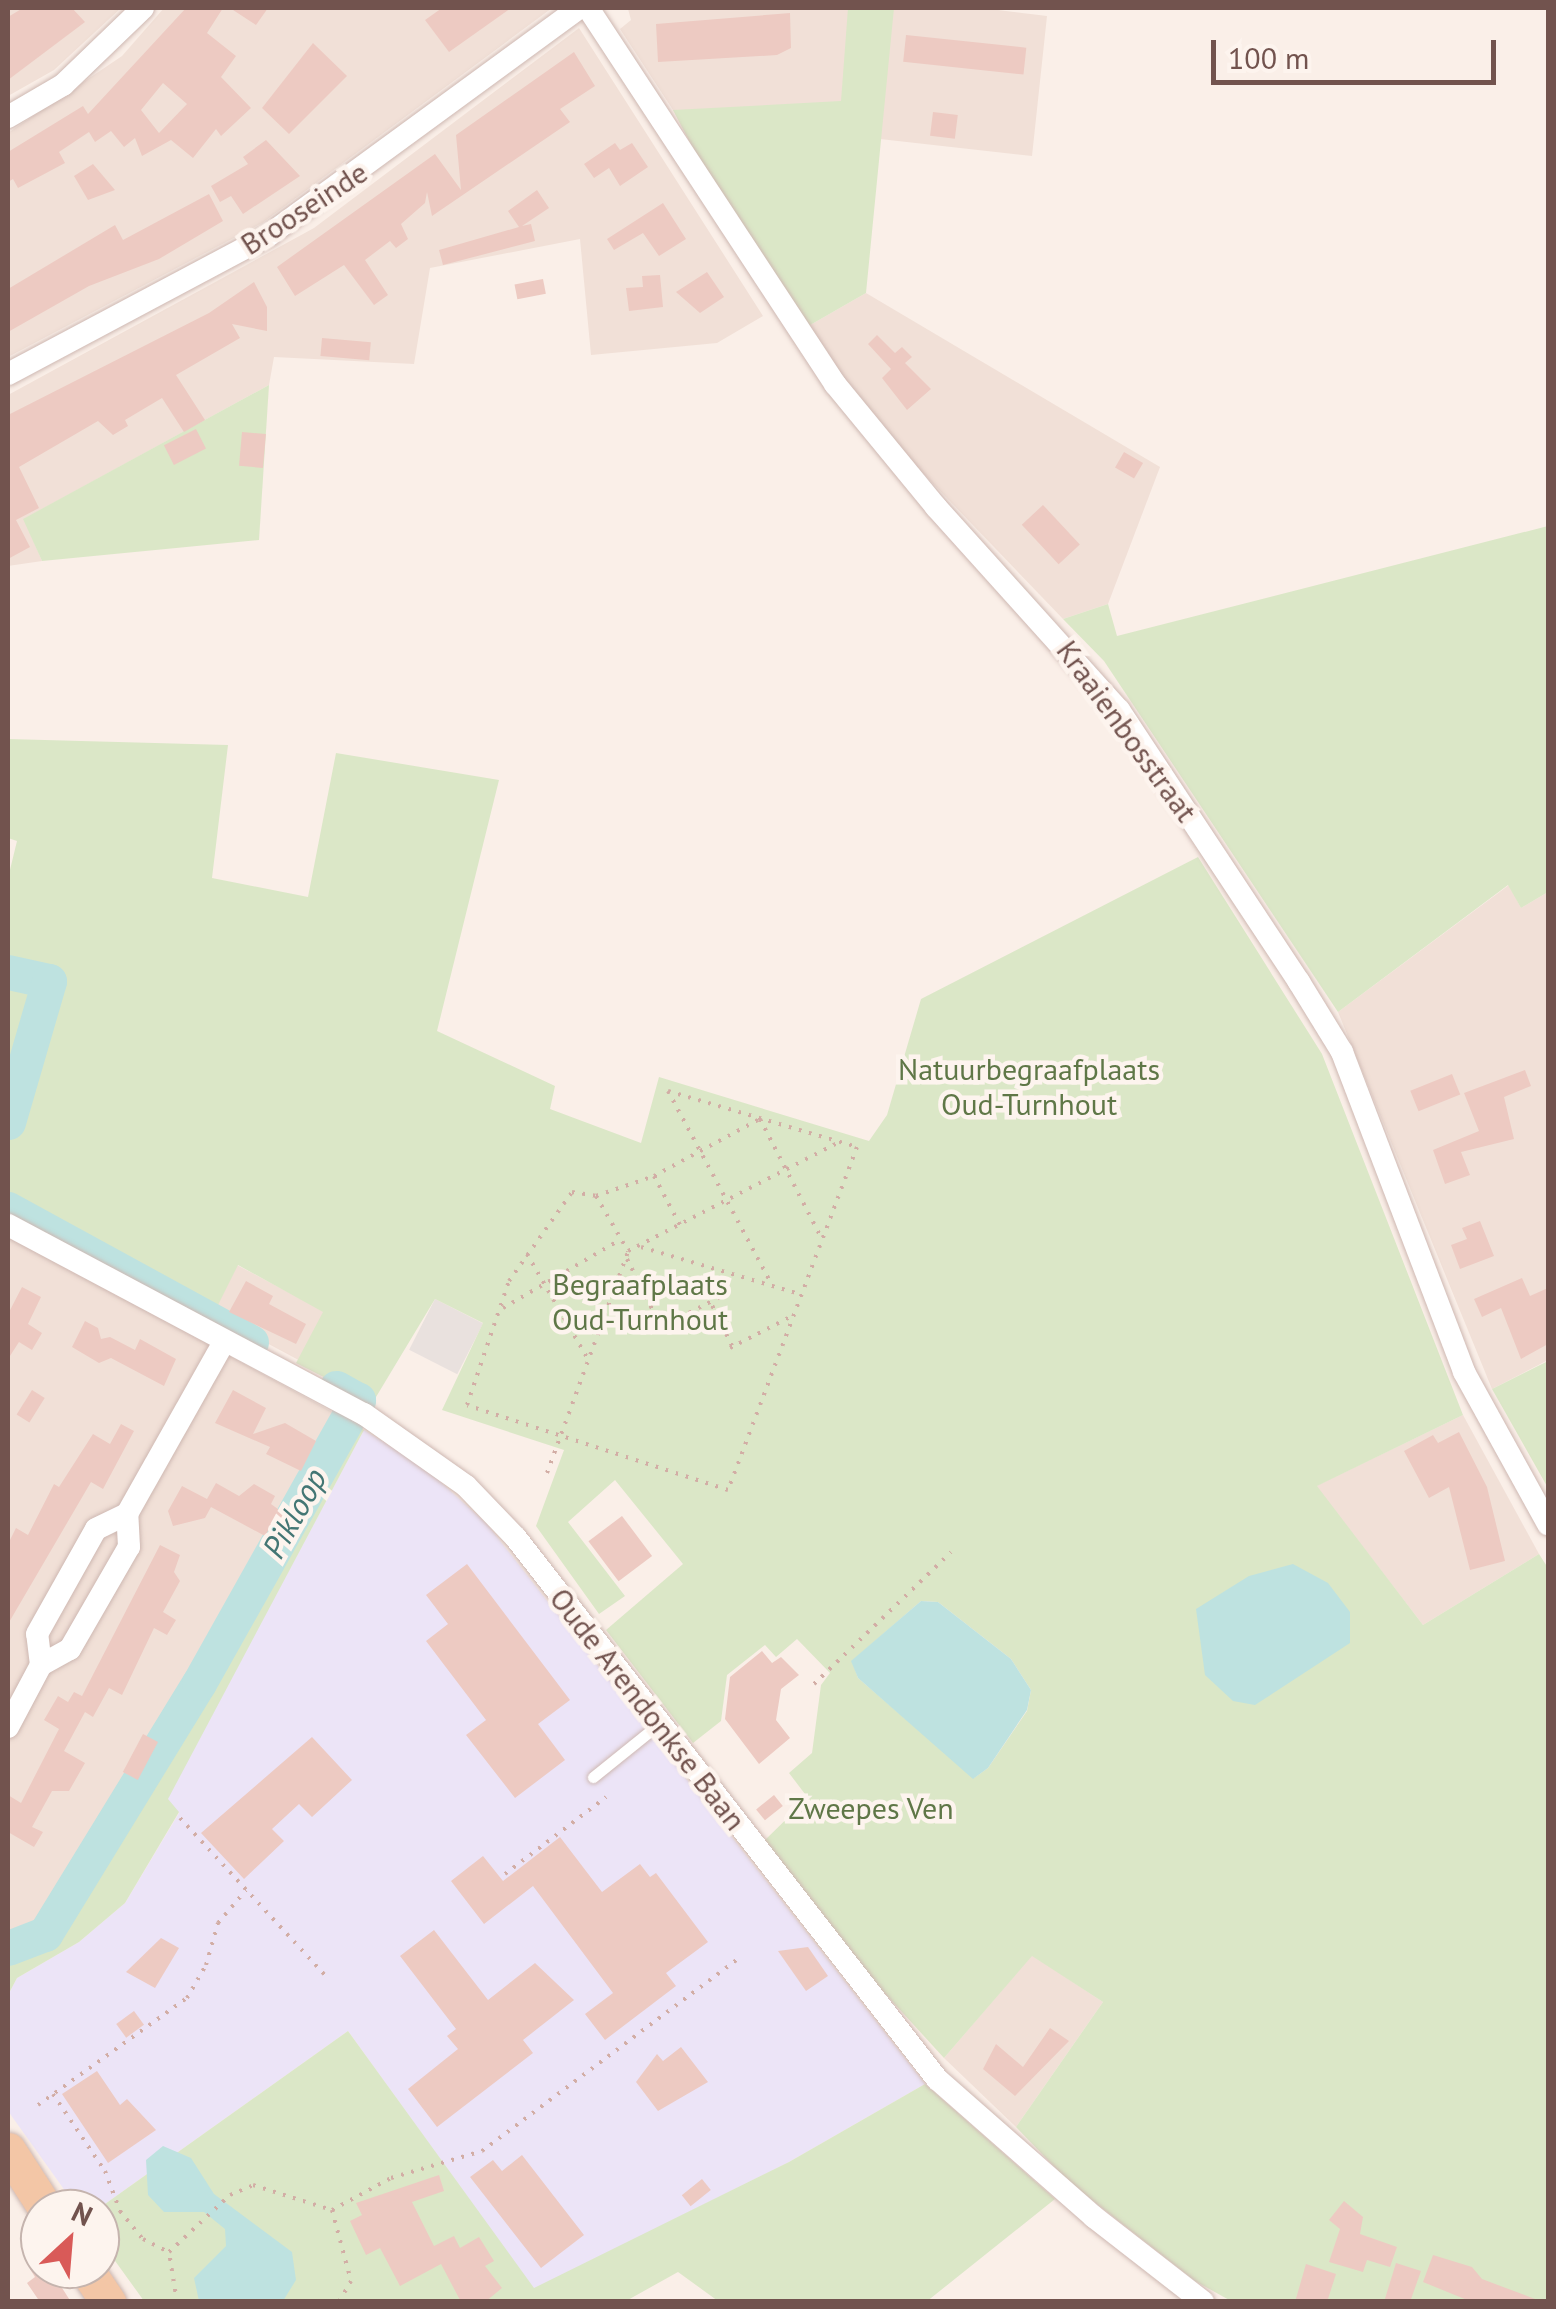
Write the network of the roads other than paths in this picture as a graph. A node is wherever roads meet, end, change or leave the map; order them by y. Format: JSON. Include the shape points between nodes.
{"nodes":[{"id":1,"x":142,"y":8,"type":"edge"},
{"id":2,"x":578,"y":8,"type":"edge"},
{"id":3,"x":588,"y":8,"type":"edge"},
{"id":4,"x":8,"y":117,"type":"edge"},
{"id":5,"x":8,"y":374,"type":"edge"},
{"id":6,"x":8,"y":1225,"type":"edge"},
{"id":7,"x":224,"y":1342,"type":"junction"},
{"id":8,"x":126,"y":1514,"type":"junction"},
{"id":9,"x":1548,"y":1524,"type":"edge"},
{"id":10,"x":41,"y":1665,"type":"junction"},
{"id":11,"x":659,"y":1724,"type":"junction"},
{"id":12,"x":8,"y":1727,"type":"edge"},
{"id":13,"x":592,"y":1776,"type":"dead end"},
{"id":14,"x":8,"y":2150,"type":"edge"},
{"id":15,"x":33,"y":2189,"type":"edge"},
{"id":16,"x":1203,"y":2302,"type":"edge"}],
"edges":[{"from":1,"to":4,"type":"street","via":[[63,85]]},
{"from":2,"to":5,"type":"street","name":"Brooseinde","via":[[269,235]]},
{"from":3,"to":9,"type":"street","name":"Kraaienbosstraat","via":[[835,384],[1119,710],[1300,982],[1342,1052],[1464,1372]]},
{"from":6,"to":7,"type":"street","name":"Oude Arendonkse Baan"},
{"from":7,"to":8,"type":"street"},
{"from":7,"to":11,"type":"street","name":"Oude Arendonkse Baan","via":[[364,1414],[466,1486],[508,1529]]},
{"from":8,"to":10,"type":"street","via":[[129,1547],[70,1649]]},
{"from":8,"to":10,"type":"street","via":[[96,1529],[79,1559],[38,1634]]},
{"from":10,"to":12,"type":"street"},
{"from":11,"to":13,"type":"lane"},
{"from":11,"to":16,"type":"street","name":"Oude Arendonkse Baan","via":[[937,2079],[1094,2218]]},
{"from":14,"to":15,"type":"main road"}]}
